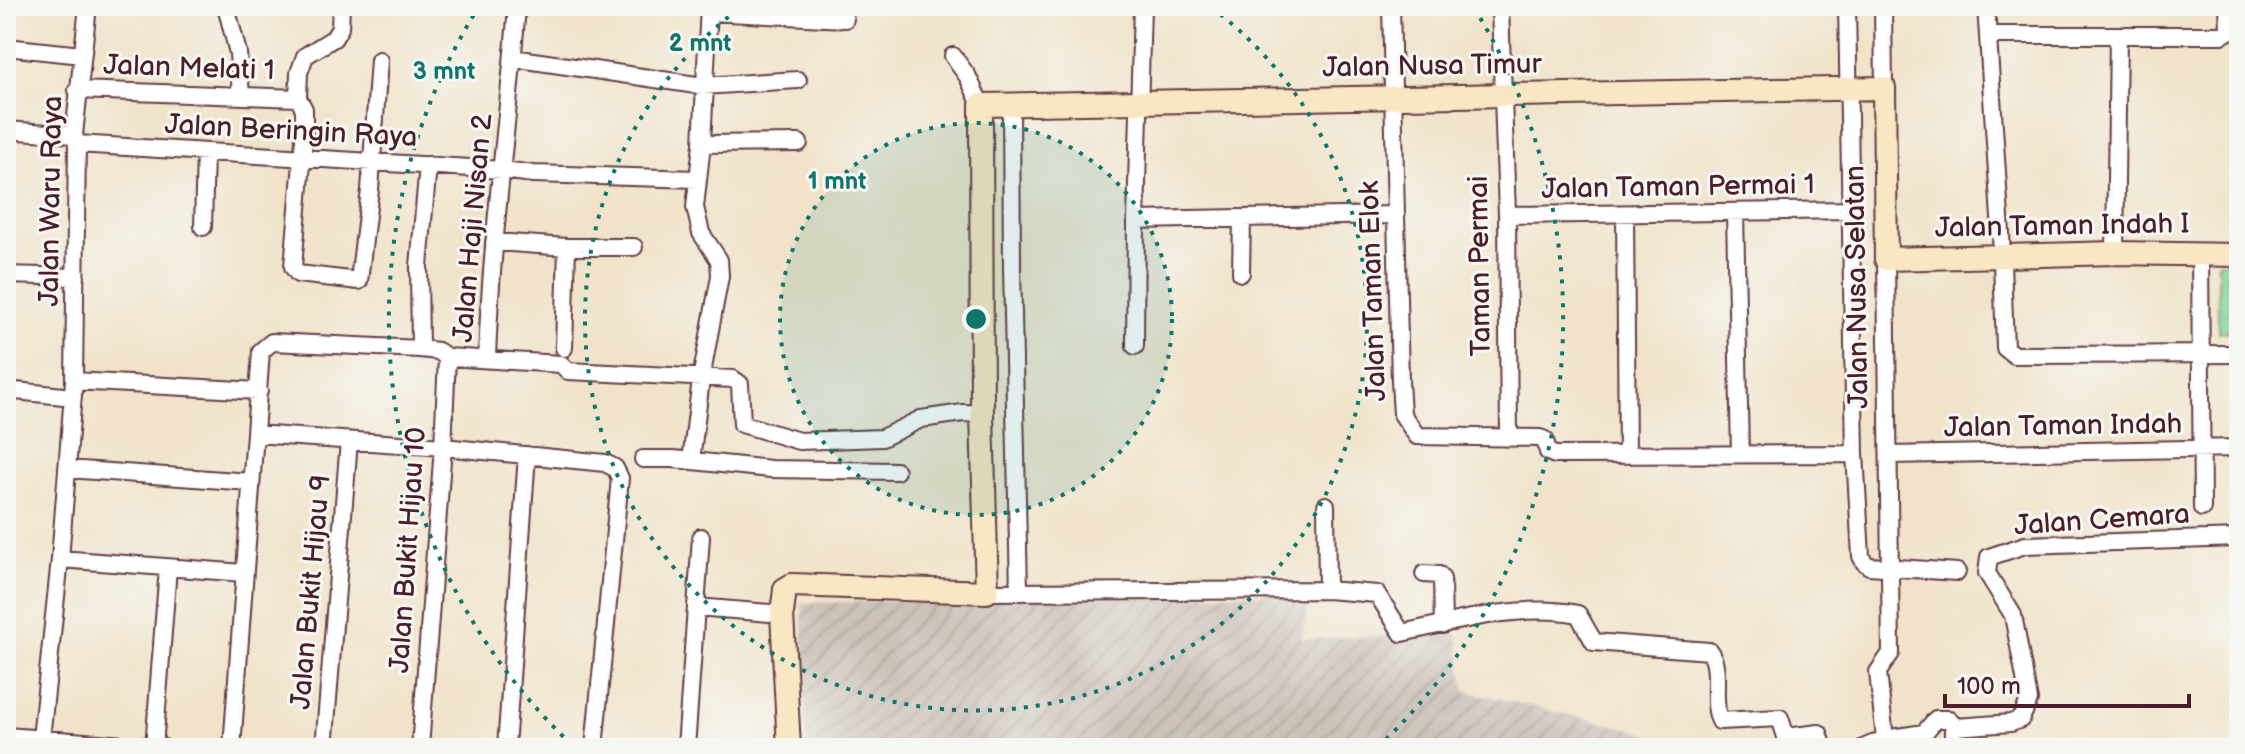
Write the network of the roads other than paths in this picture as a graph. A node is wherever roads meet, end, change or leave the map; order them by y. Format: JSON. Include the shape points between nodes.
{"nodes":[{"id":1,"x":88,"y":6,"type":"edge"},
{"id":2,"x":226,"y":6,"type":"edge"},
{"id":3,"x":341,"y":6,"type":"edge"},
{"id":4,"x":517,"y":6,"type":"edge"},
{"id":5,"x":1142,"y":6,"type":"edge"},
{"id":6,"x":1391,"y":6,"type":"edge"},
{"id":7,"x":1500,"y":6,"type":"edge"},
{"id":8,"x":1847,"y":6,"type":"edge"},
{"id":9,"x":1883,"y":6,"type":"edge"},
{"id":10,"x":1986,"y":6,"type":"edge"},
{"id":11,"x":2228,"y":6,"type":"edge"},
{"id":12,"x":708,"y":9,"type":"edge"},
{"id":13,"x":845,"y":19,"type":"dead end"},
{"id":14,"x":1989,"y":35,"type":"junction"},
{"id":15,"x":2118,"y":36,"type":"junction"},
{"id":16,"x":6,"y":47,"type":"edge"},
{"id":17,"x":82,"y":55,"type":"junction"},
{"id":18,"x":953,"y":56,"type":"dead end"},
{"id":19,"x":513,"y":58,"type":"junction"},
{"id":20,"x":379,"y":60,"type":"dead end"},
{"id":21,"x":798,"y":80,"type":"dead end"},
{"id":22,"x":703,"y":86,"type":"junction"},
{"id":23,"x":1884,"y":88,"type":"junction"},
{"id":24,"x":1848,"y":89,"type":"junction"},
{"id":25,"x":77,"y":90,"type":"junction"},
{"id":26,"x":1503,"y":95,"type":"junction"},
{"id":27,"x":241,"y":96,"type":"junction"},
{"id":28,"x":1394,"y":97,"type":"junction"},
{"id":29,"x":298,"y":98,"type":"junction"},
{"id":30,"x":1138,"y":102,"type":"junction"},
{"id":31,"x":1011,"y":104,"type":"junction"},
{"id":32,"x":981,"y":105,"type":"junction"},
{"id":33,"x":6,"y":130,"type":"edge"},
{"id":34,"x":75,"y":139,"type":"junction"},
{"id":35,"x":799,"y":143,"type":"dead end"},
{"id":36,"x":702,"y":144,"type":"junction"},
{"id":37,"x":205,"y":153,"type":"junction"},
{"id":38,"x":303,"y":158,"type":"junction"},
{"id":39,"x":372,"y":163,"type":"junction"},
{"id":40,"x":428,"y":165,"type":"junction"},
{"id":41,"x":503,"y":170,"type":"junction"},
{"id":42,"x":697,"y":179,"type":"junction"},
{"id":43,"x":1850,"y":210,"type":"junction"},
{"id":44,"x":1735,"y":212,"type":"junction"},
{"id":45,"x":1625,"y":214,"type":"junction"},
{"id":46,"x":1396,"y":215,"type":"junction"},
{"id":47,"x":1507,"y":215,"type":"junction"},
{"id":48,"x":1242,"y":218,"type":"junction"},
{"id":49,"x":1136,"y":220,"type":"junction"},
{"id":50,"x":203,"y":227,"type":"dead end"},
{"id":51,"x":494,"y":242,"type":"junction"},
{"id":52,"x":567,"y":247,"type":"junction"},
{"id":53,"x":634,"y":247,"type":"dead end"},
{"id":54,"x":2115,"y":253,"type":"junction"},
{"id":55,"x":2200,"y":253,"type":"junction"},
{"id":56,"x":2239,"y":255,"type":"edge"},
{"id":57,"x":2002,"y":257,"type":"junction"},
{"id":58,"x":1886,"y":259,"type":"junction"},
{"id":59,"x":1012,"y":267,"type":"junction"},
{"id":60,"x":981,"y":268,"type":"junction"},
{"id":61,"x":1241,"y":273,"type":"dead end"},
{"id":62,"x":6,"y":275,"type":"edge"},
{"id":63,"x":76,"y":277,"type":"junction"},
{"id":64,"x":1135,"y":346,"type":"dead end"},
{"id":65,"x":420,"y":349,"type":"junction"},
{"id":66,"x":2201,"y":354,"type":"junction"},
{"id":67,"x":2239,"y":354,"type":"edge"},
{"id":68,"x":563,"y":356,"type":"junction"},
{"id":69,"x":447,"y":357,"type":"junction"},
{"id":70,"x":487,"y":358,"type":"junction"},
{"id":71,"x":701,"y":379,"type":"junction"},
{"id":72,"x":74,"y":389,"type":"junction"},
{"id":73,"x":6,"y":390,"type":"edge"},
{"id":74,"x":259,"y":391,"type":"junction"},
{"id":75,"x":982,"y":414,"type":"junction"},
{"id":76,"x":255,"y":434,"type":"junction"},
{"id":77,"x":1509,"y":437,"type":"junction"},
{"id":78,"x":349,"y":441,"type":"junction"},
{"id":79,"x":443,"y":447,"type":"junction"},
{"id":80,"x":2239,"y":448,"type":"edge"},
{"id":81,"x":2202,"y":449,"type":"junction"},
{"id":82,"x":1740,"y":454,"type":"junction"},
{"id":83,"x":1855,"y":454,"type":"junction"},
{"id":84,"x":527,"y":455,"type":"junction"},
{"id":85,"x":1627,"y":455,"type":"junction"},
{"id":86,"x":1889,"y":455,"type":"junction"},
{"id":87,"x":643,"y":459,"type":"dead end"},
{"id":88,"x":691,"y":461,"type":"junction"},
{"id":89,"x":67,"y":469,"type":"junction"},
{"id":90,"x":896,"y":471,"type":"dead end"},
{"id":91,"x":251,"y":482,"type":"junction"},
{"id":92,"x":1326,"y":505,"type":"dead end"},
{"id":93,"x":2202,"y":508,"type":"dead end"},
{"id":94,"x":701,"y":537,"type":"dead end"},
{"id":95,"x":2239,"y":538,"type":"edge"},
{"id":96,"x":60,"y":559,"type":"junction"},
{"id":97,"x":168,"y":568,"type":"junction"},
{"id":98,"x":1891,"y":568,"type":"junction"},
{"id":99,"x":1957,"y":572,"type":"dead end"},
{"id":100,"x":244,"y":573,"type":"junction"},
{"id":101,"x":1424,"y":574,"type":"dead end"},
{"id":102,"x":1327,"y":590,"type":"junction"},
{"id":103,"x":987,"y":592,"type":"junction"},
{"id":104,"x":1019,"y":592,"type":"junction"},
{"id":105,"x":696,"y":607,"type":"junction"},
{"id":106,"x":782,"y":614,"type":"junction"},
{"id":107,"x":1443,"y":625,"type":"junction"},
{"id":108,"x":1956,"y":727,"type":"junction"},
{"id":109,"x":6,"y":736,"type":"edge"},
{"id":110,"x":1885,"y":739,"type":"junction"},
{"id":111,"x":41,"y":744,"type":"edge"},
{"id":112,"x":154,"y":747,"type":"edge"},
{"id":113,"x":164,"y":748,"type":"edge"},
{"id":114,"x":232,"y":748,"type":"edge"},
{"id":115,"x":324,"y":748,"type":"edge"},
{"id":116,"x":420,"y":748,"type":"edge"},
{"id":117,"x":506,"y":748,"type":"edge"},
{"id":118,"x":594,"y":748,"type":"edge"},
{"id":119,"x":686,"y":748,"type":"edge"},
{"id":120,"x":789,"y":748,"type":"edge"},
{"id":121,"x":1824,"y":748,"type":"edge"},
{"id":122,"x":1863,"y":748,"type":"edge"},
{"id":123,"x":1953,"y":748,"type":"edge"}],
"edges":[{"from":1,"to":17,"type":"street","name":"Jalan Waru Raya"},
{"from":2,"to":27,"type":"street","via":[[238,53]]},
{"from":3,"to":29,"type":"street","name":"Jalan Melati 1","via":[[334,38],[305,56]]},
{"from":4,"to":19,"type":"street","name":"Jalan Haji Nisan 2"},
{"from":5,"to":30,"type":"street"},
{"from":6,"to":28,"type":"street","name":"Jalan Taman Elok"},
{"from":7,"to":26,"type":"street","name":"Taman Permai"},
{"from":8,"to":24,"type":"street"},
{"from":9,"to":23,"type":"street","name":"Jalan Nusa Selatan"},
{"from":10,"to":14,"type":"street"},
{"from":11,"to":15,"type":"street","via":[[2227,34]]},
{"from":12,"to":13,"type":"street"},
{"from":12,"to":22,"type":"street"},
{"from":14,"to":15,"type":"street"},
{"from":14,"to":57,"type":"street"},
{"from":15,"to":54,"type":"street"},
{"from":16,"to":17,"type":"street"},
{"from":17,"to":25,"type":"street","name":"Jalan Waru Raya"},
{"from":18,"to":32,"type":"street"},
{"from":19,"to":22,"type":"street"},
{"from":19,"to":41,"type":"street","name":"Jalan Haji Nisan 2"},
{"from":20,"to":39,"type":"street"},
{"from":21,"to":22,"type":"street"},
{"from":22,"to":36,"type":"street"},
{"from":23,"to":24,"type":"street","name":"Jalan Nusa Timur"},
{"from":23,"to":58,"type":"street","name":"Jalan Nusa Selatan"},
{"from":24,"to":26,"type":"street","name":"Jalan Nusa Timur"},
{"from":24,"to":43,"type":"street"},
{"from":25,"to":27,"type":"street","name":"Jalan Melati 1"},
{"from":25,"to":34,"type":"street","name":"Jalan Waru Raya"},
{"from":26,"to":28,"type":"street","name":"Jalan Nusa Timur"},
{"from":26,"to":47,"type":"street","name":"Taman Permai"},
{"from":27,"to":29,"type":"street","name":"Jalan Melati 1"},
{"from":28,"to":30,"type":"street","name":"Jalan Nusa Timur"},
{"from":28,"to":46,"type":"street","name":"Jalan Taman Elok"},
{"from":29,"to":38,"type":"street","name":"Jalan Melati 1","via":[[304,109]]},
{"from":30,"to":31,"type":"street","name":"Jalan Nusa Timur"},
{"from":30,"to":49,"type":"street"},
{"from":31,"to":32,"type":"street","name":"Jalan Nusa Timur"},
{"from":31,"to":59,"type":"street"},
{"from":32,"to":60,"type":"street"},
{"from":33,"to":34,"type":"street","name":"Jalan Beringin Raya"},
{"from":34,"to":37,"type":"street","name":"Jalan Beringin Raya"},
{"from":34,"to":63,"type":"street","name":"Jalan Waru Raya"},
{"from":35,"to":36,"type":"street"},
{"from":36,"to":42,"type":"street"},
{"from":37,"to":38,"type":"street","name":"Jalan Beringin Raya"},
{"from":37,"to":50,"type":"street"},
{"from":38,"to":39,"type":"street","name":"Jalan Beringin Raya"},
{"from":38,"to":39,"type":"street","name":"Jalan Melati 1","via":[[293,267],[298,274],[359,281]]},
{"from":39,"to":40,"type":"street","name":"Jalan Beringin Raya"},
{"from":40,"to":41,"type":"street","name":"Jalan Beringin Raya"},
{"from":40,"to":65,"type":"street","via":[[419,266]]},
{"from":41,"to":42,"type":"street","name":"Jalan Beringin Raya"},
{"from":41,"to":51,"type":"street","name":"Jalan Haji Nisan 2"},
{"from":42,"to":71,"type":"street","via":[[695,207],[701,233],[719,260],[720,276]]},
{"from":43,"to":44,"type":"street","name":"Jalan Taman Permai 1"},
{"from":43,"to":83,"type":"street"},
{"from":44,"to":45,"type":"street","name":"Jalan Taman Permai 1"},
{"from":44,"to":82,"type":"street"},
{"from":45,"to":47,"type":"street","name":"Jalan Taman Permai 1"},
{"from":45,"to":85,"type":"street"},
{"from":46,"to":48,"type":"street"},
{"from":46,"to":77,"type":"street","name":"Jalan Taman Elok","via":[[1402,414],[1417,436]]},
{"from":47,"to":77,"type":"street","name":"Taman Permai"},
{"from":48,"to":49,"type":"street"},
{"from":48,"to":61,"type":"street"},
{"from":49,"to":64,"type":"street"},
{"from":51,"to":52,"type":"street"},
{"from":51,"to":70,"type":"street","name":"Jalan Haji Nisan 2"},
{"from":52,"to":53,"type":"street"},
{"from":52,"to":68,"type":"street"},
{"from":54,"to":55,"type":"street","name":"Jalan Taman Indah I"},
{"from":54,"to":57,"type":"street","name":"Jalan Taman Indah I"},
{"from":55,"to":56,"type":"street","name":"Jalan Taman Indah I"},
{"from":55,"to":66,"type":"street"},
{"from":57,"to":58,"type":"street","name":"Jalan Taman Indah I"},
{"from":57,"to":66,"type":"street","via":[[2004,342],[2009,353]]},
{"from":58,"to":86,"type":"street","name":"Jalan Nusa Selatan"},
{"from":59,"to":60,"type":"street"},
{"from":59,"to":104,"type":"street"},
{"from":60,"to":75,"type":"street"},
{"from":62,"to":63,"type":"street"},
{"from":63,"to":72,"type":"street","name":"Jalan Waru Raya"},
{"from":65,"to":69,"type":"street"},
{"from":65,"to":74,"type":"street","via":[[272,342],[261,351]]},
{"from":66,"to":67,"type":"street"},
{"from":66,"to":81,"type":"street"},
{"from":68,"to":70,"type":"street"},
{"from":68,"to":71,"type":"street","via":[[568,371]]},
{"from":69,"to":70,"type":"street"},
{"from":69,"to":79,"type":"street","name":"Jalan Bukit Hijau 10"},
{"from":71,"to":75,"type":"street","via":[[733,379],[740,384],[742,424],[799,441],[882,438],[921,419]]},
{"from":71,"to":88,"type":"street"},
{"from":72,"to":73,"type":"street"},
{"from":72,"to":74,"type":"street"},
{"from":72,"to":89,"type":"street","name":"Jalan Waru Raya"},
{"from":74,"to":76,"type":"street"},
{"from":75,"to":103,"type":"street"},
{"from":76,"to":78,"type":"street"},
{"from":76,"to":91,"type":"street"},
{"from":77,"to":85,"type":"street","via":[[1540,438],[1555,455]]},
{"from":78,"to":79,"type":"street"},
{"from":78,"to":115,"type":"street","name":"Jalan Bukit Hijau 9"},
{"from":79,"to":84,"type":"street"},
{"from":79,"to":116,"type":"street","name":"Jalan Bukit Hijau 10"},
{"from":80,"to":81,"type":"street","name":"Jalan Taman Indah"},
{"from":81,"to":86,"type":"street","name":"Jalan Taman Indah"},
{"from":81,"to":93,"type":"street"},
{"from":82,"to":83,"type":"street"},
{"from":82,"to":85,"type":"street"},
{"from":83,"to":98,"type":"street","via":[[1861,556],[1869,566]]},
{"from":84,"to":117,"type":"street"},
{"from":84,"to":118,"type":"street","via":[[605,463],[620,478]]},
{"from":86,"to":98,"type":"street","name":"Jalan Nusa Selatan"},
{"from":87,"to":88,"type":"street"},
{"from":88,"to":90,"type":"street","via":[[771,469]]},
{"from":89,"to":91,"type":"street"},
{"from":89,"to":96,"type":"street","name":"Jalan Waru Raya"},
{"from":91,"to":100,"type":"street"},
{"from":92,"to":102,"type":"street"},
{"from":94,"to":105,"type":"street"},
{"from":95,"to":108,"type":"street","name":"Jalan Cemara","via":[[2025,545],[1989,557],[1987,573],[2013,615],[2029,700],[2021,719],[2011,723]]},
{"from":96,"to":97,"type":"street"},
{"from":96,"to":111,"type":"street","name":"Jalan Waru Raya"},
{"from":97,"to":100,"type":"street"},
{"from":97,"to":112,"type":"street"},
{"from":98,"to":99,"type":"street"},
{"from":98,"to":110,"type":"street","name":"Jalan Nusa Selatan","via":[[1891,653],[1878,672]]},
{"from":100,"to":114,"type":"street"},
{"from":101,"to":107,"type":"street","via":[[1442,579]]},
{"from":102,"to":104,"type":"street"},
{"from":102,"to":107,"type":"street","via":[[1377,594],[1402,633]]},
{"from":103,"to":104,"type":"street"},
{"from":103,"to":106,"type":"street","via":[[792,585],[785,589]]},
{"from":105,"to":106,"type":"street"},
{"from":105,"to":119,"type":"street"},
{"from":106,"to":120,"type":"street"},
{"from":107,"to":121,"type":"street","via":[[1559,611],[1578,614],[1594,642],[1709,651],[1720,721],[1780,718],[1786,737],[1819,733]]},
{"from":108,"to":110,"type":"street","via":[[1949,719],[1936,719],[1924,733]]},
{"from":108,"to":123,"type":"street"},
{"from":109,"to":111,"type":"street"},
{"from":110,"to":122,"type":"street"},
{"from":111,"to":112,"type":"street"},
{"from":112,"to":113,"type":"street"}]}
